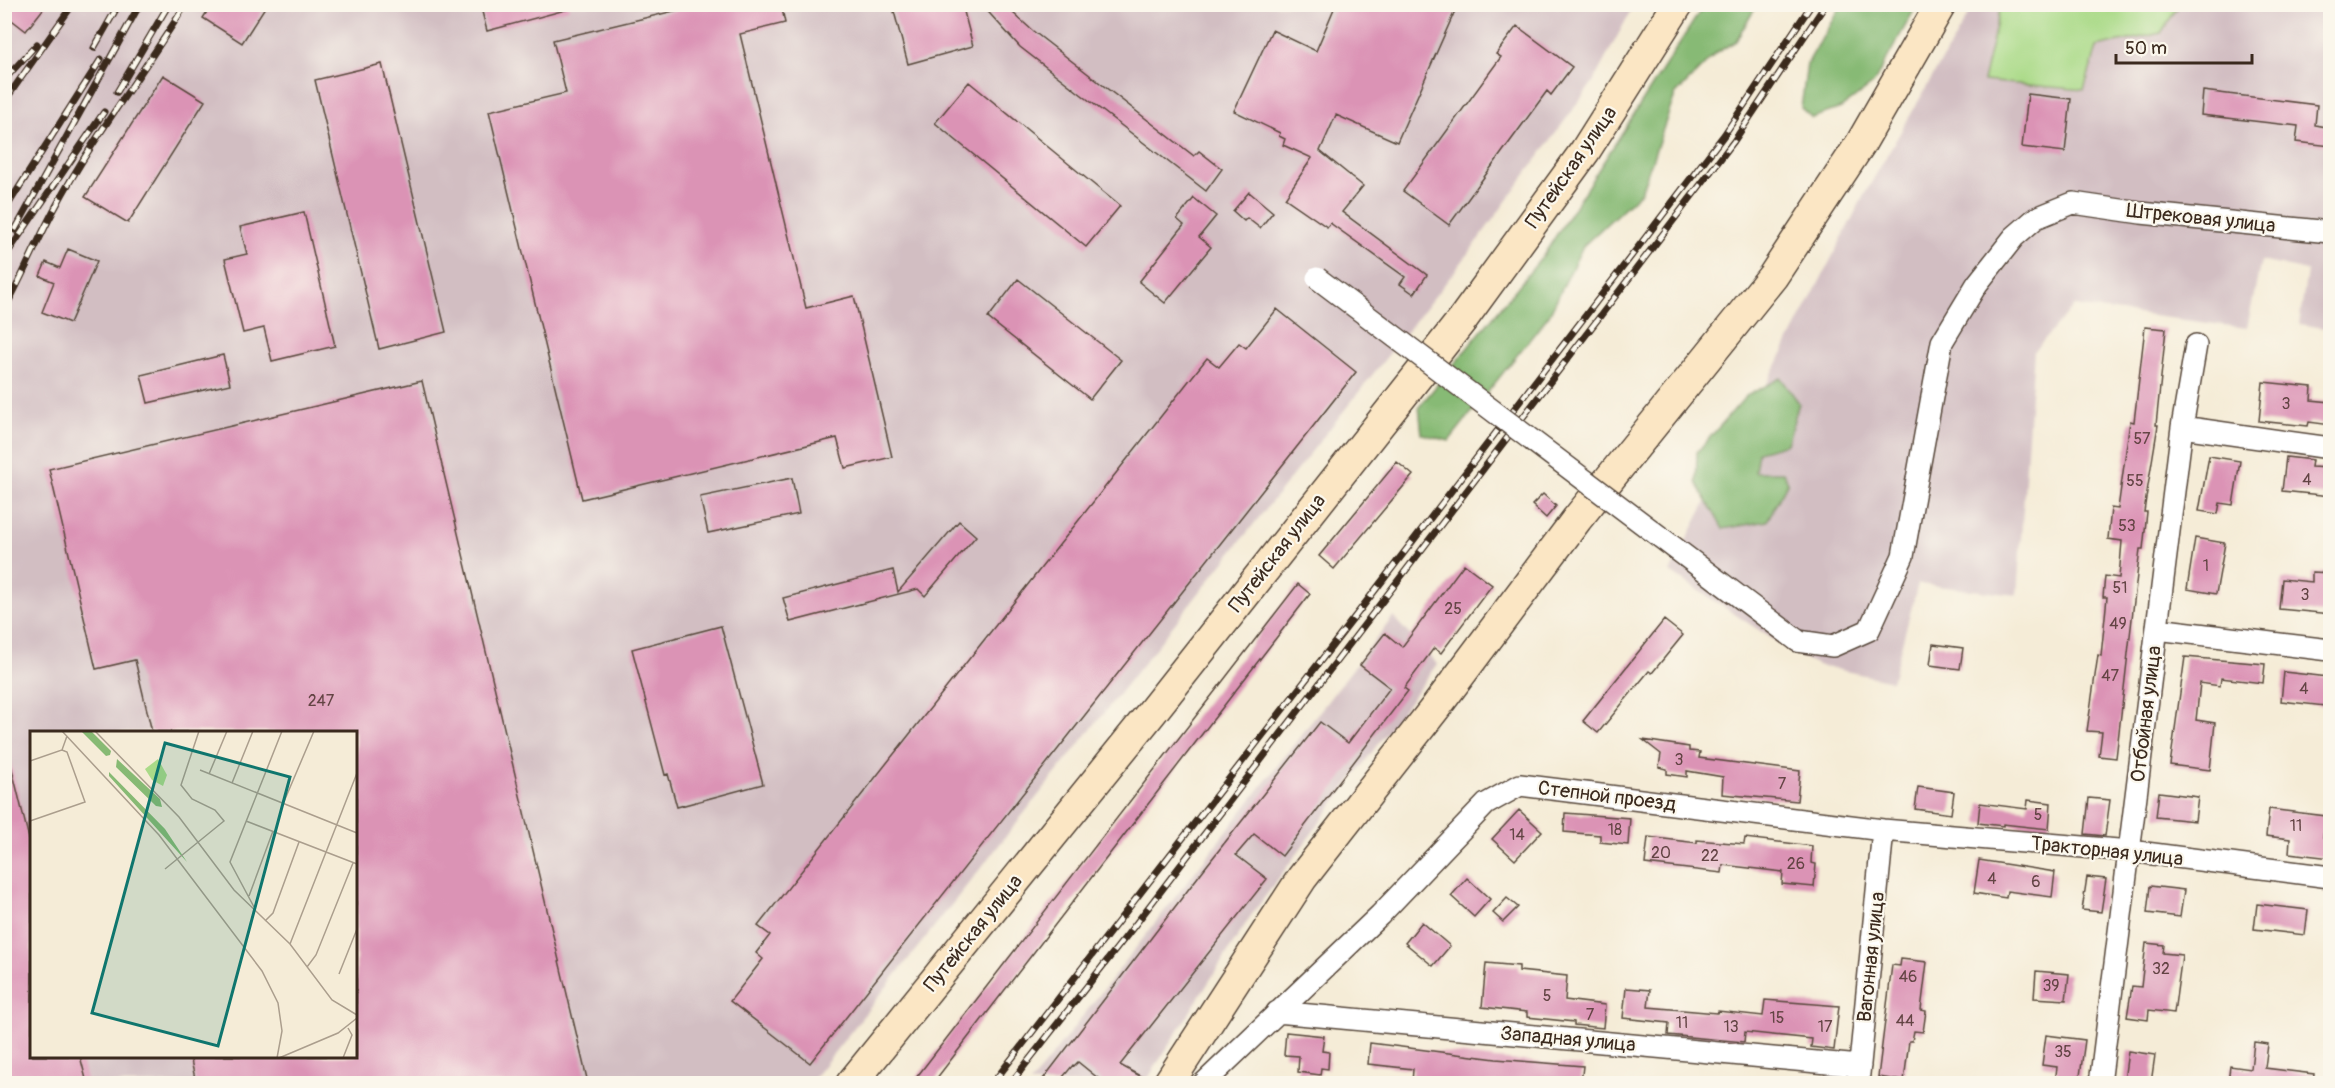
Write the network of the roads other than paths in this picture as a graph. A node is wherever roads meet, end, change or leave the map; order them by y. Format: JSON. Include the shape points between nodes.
{"nodes":[{"id":1,"x":1678,"y":4,"type":"edge"},
{"id":2,"x":1941,"y":4,"type":"edge"},
{"id":3,"x":2331,"y":232,"type":"edge"},
{"id":4,"x":1317,"y":278,"type":"dead end"},
{"id":5,"x":2196,"y":345,"type":"dead end"},
{"id":6,"x":2182,"y":427,"type":"junction"},
{"id":7,"x":2331,"y":448,"type":"edge"},
{"id":8,"x":2157,"y":629,"type":"junction"},
{"id":9,"x":2331,"y":650,"type":"edge"},
{"id":10,"x":1883,"y":830,"type":"junction"},
{"id":11,"x":2130,"y":851,"type":"junction"},
{"id":12,"x":2331,"y":877,"type":"edge"},
{"id":13,"x":1276,"y":1012,"type":"junction"},
{"id":14,"x":1859,"y":1075,"type":"edge"},
{"id":15,"x":851,"y":1083,"type":"edge"},
{"id":16,"x":1168,"y":1083,"type":"edge"},
{"id":17,"x":1203,"y":1083,"type":"edge"},
{"id":18,"x":2100,"y":1083,"type":"edge"}],
"edges":[{"from":1,"to":15,"type":"main road","name":"Путейская улица","via":[[1585,151],[1462,320],[1152,712]]},
{"from":2,"to":16,"type":"main road","via":[[1861,143],[1773,276],[1576,519],[1302,878]]},
{"from":3,"to":4,"type":"street","name":"Штрековая улица","bridge":true,"via":[[2073,203],[2036,218],[2014,237],[1977,284],[1942,342],[1903,556],[1869,630],[1833,646],[1798,641]]},
{"from":5,"to":6,"type":"street","name":"Отбойная улица"},
{"from":6,"to":7,"type":"street"},
{"from":6,"to":8,"type":"street","name":"Отбойная улица"},
{"from":8,"to":9,"type":"street"},
{"from":8,"to":11,"type":"street","name":"Отбойная улица"},
{"from":10,"to":11,"type":"street","name":"Тракторная улица"},
{"from":10,"to":13,"type":"street","name":"Степной проезд","via":[[1520,785],[1486,804],[1380,915]]},
{"from":10,"to":14,"type":"street","name":"Вагонная улица"},
{"from":11,"to":12,"type":"street","name":"Тракторная улица"},
{"from":11,"to":18,"type":"street","name":"Отбойная улица"},
{"from":13,"to":14,"type":"street","name":"Западная улица"},
{"from":13,"to":17,"type":"street","name":"Степной проезд"}]}
